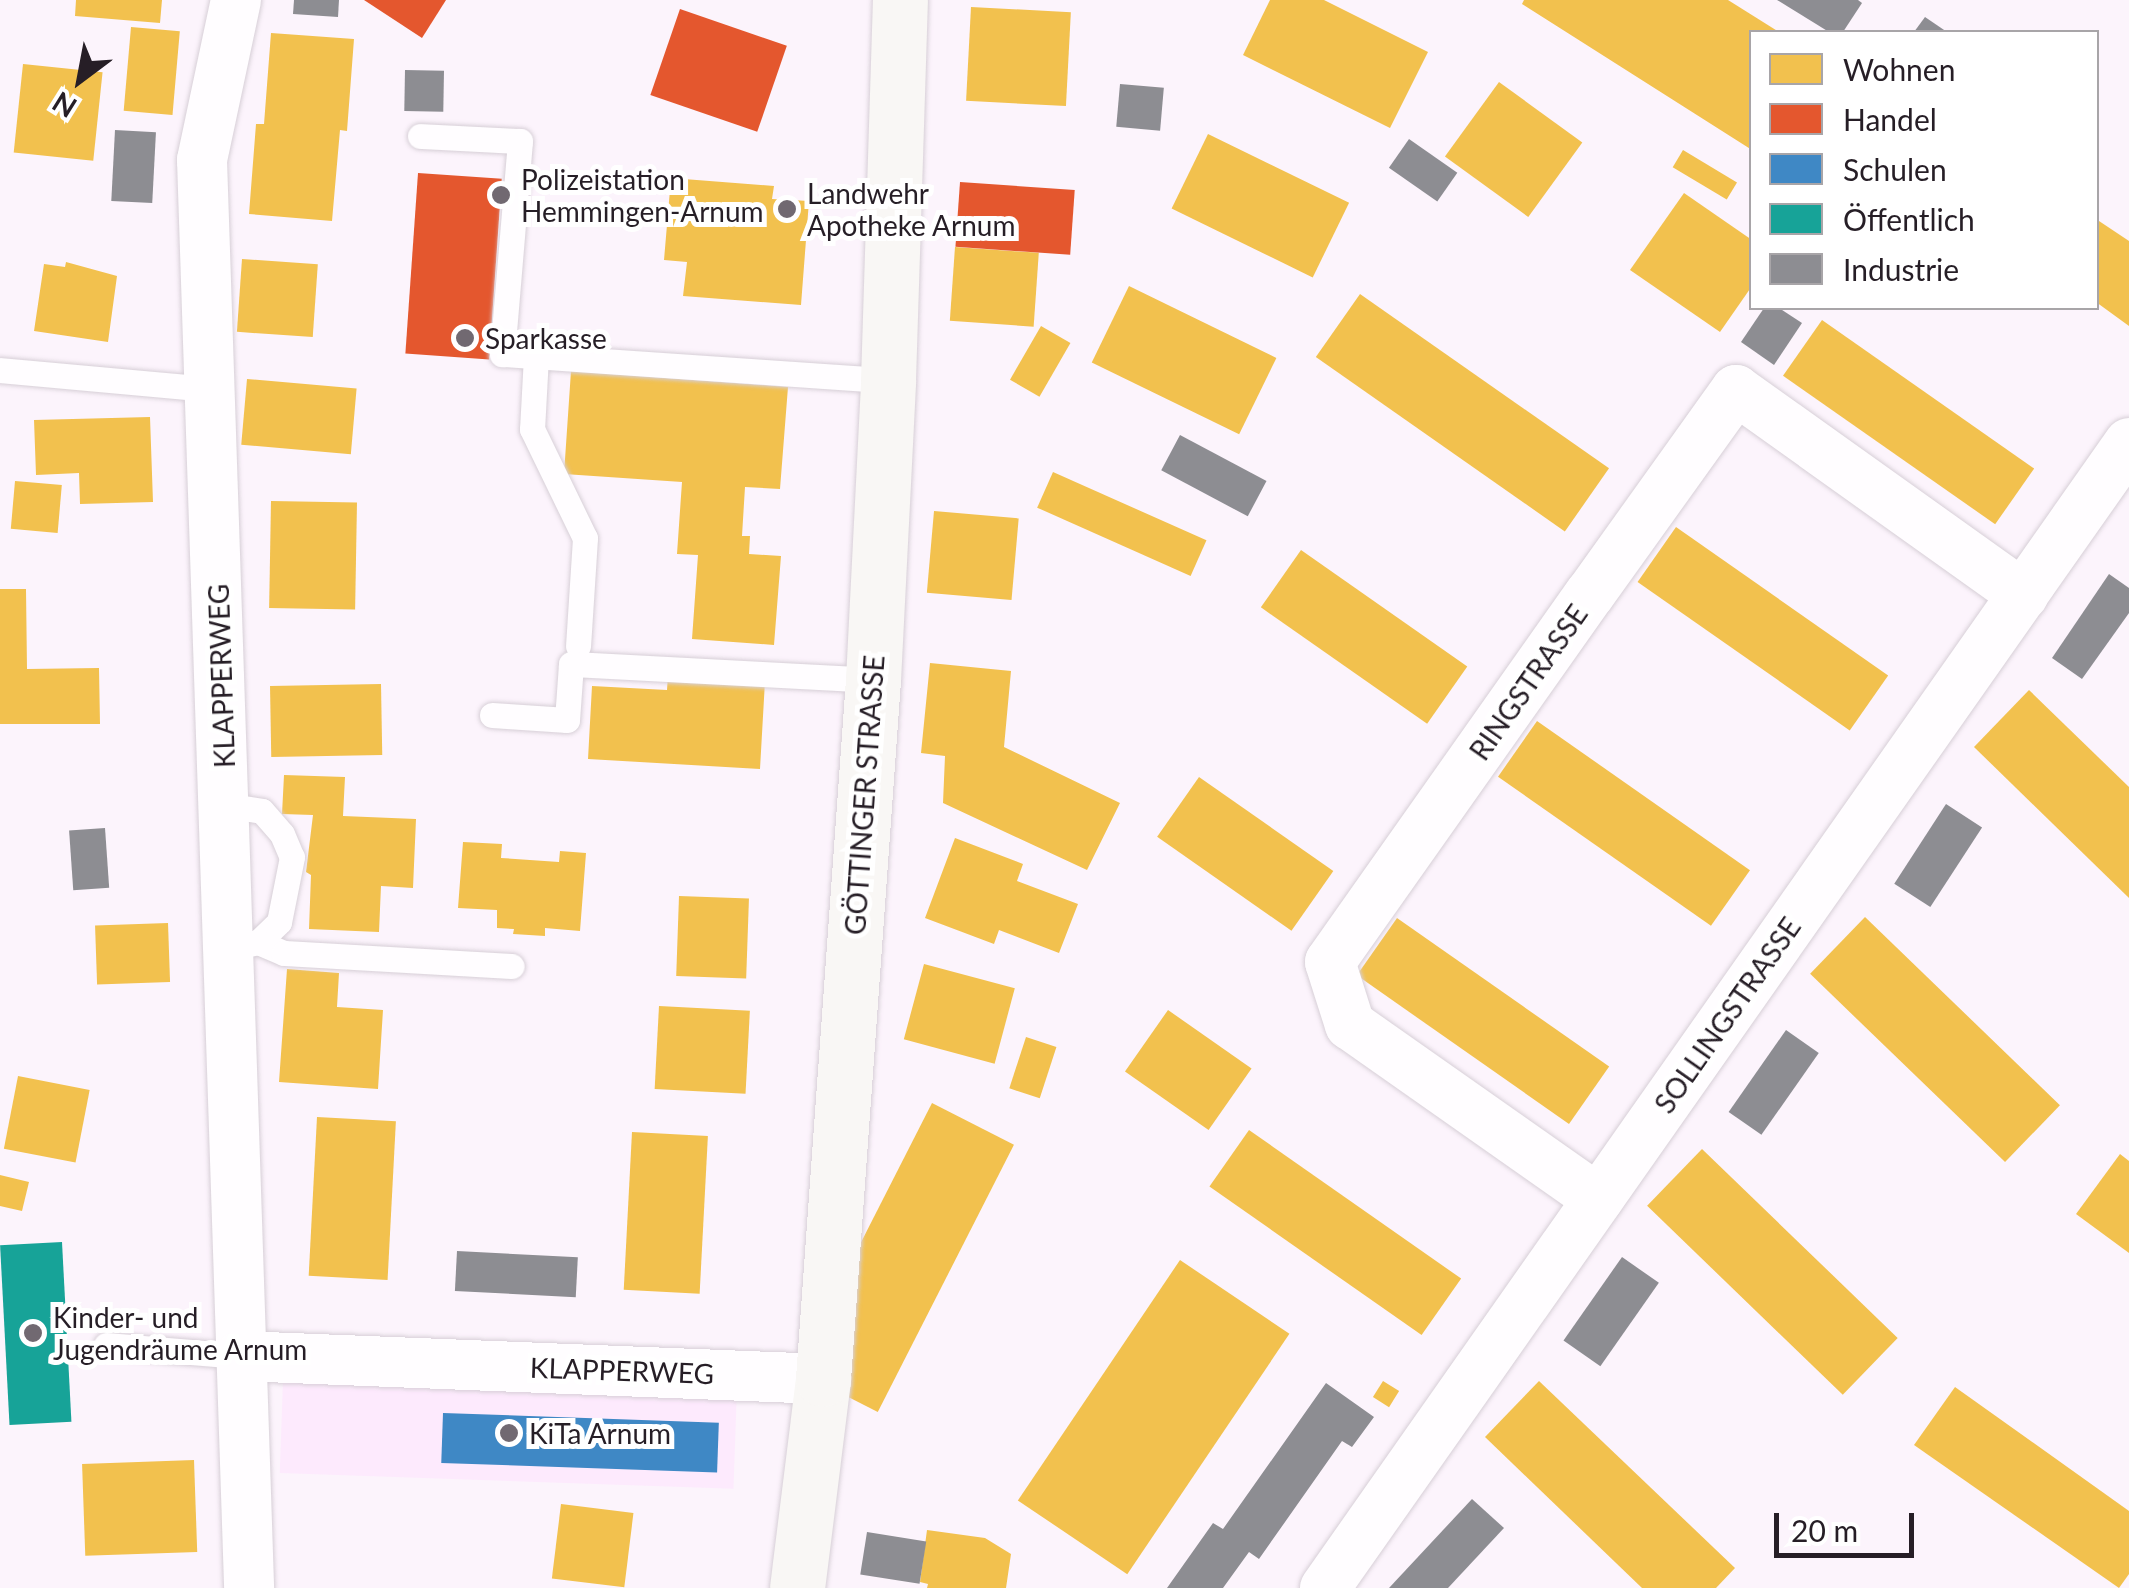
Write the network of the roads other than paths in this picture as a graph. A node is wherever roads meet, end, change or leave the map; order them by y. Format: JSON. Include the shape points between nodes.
{"nodes":[{"id":1,"x":236,"y":0,"type":"edge"},
{"id":2,"x":900,"y":0,"type":"edge"},
{"id":3,"x":420,"y":136,"type":"dead end"},
{"id":4,"x":536,"y":356,"type":"junction"},
{"id":5,"x":0,"y":370,"type":"edge"},
{"id":6,"x":888,"y":380,"type":"junction"},
{"id":7,"x":210,"y":389,"type":"junction"},
{"id":8,"x":2129,"y":443,"type":"edge"},
{"id":9,"x":2023,"y":594,"type":"junction"},
{"id":10,"x":578,"y":646,"type":"dead end"},
{"id":11,"x":873,"y":680,"type":"junction"},
{"id":12,"x":492,"y":714,"type":"dead end"},
{"id":13,"x":244,"y":945,"type":"junction"},
{"id":14,"x":512,"y":966,"type":"dead end"},
{"id":15,"x":1598,"y":1199,"type":"junction"},
{"id":16,"x":106,"y":1345,"type":"dead end"},
{"id":17,"x":240,"y":1356,"type":"junction"},
{"id":18,"x":824,"y":1379,"type":"junction"},
{"id":19,"x":248,"y":1588,"type":"edge"},
{"id":20,"x":797,"y":1588,"type":"edge"},
{"id":21,"x":1324,"y":1588,"type":"edge"}],
"edges":[{"from":1,"to":7,"type":"street","name":"KLAPPERWEG","via":[[202,160]]},
{"from":2,"to":6,"type":"street","name":"GÖTTINGER STRASSE"},
{"from":3,"to":4,"type":"lane","via":[[520,141],[502,354]]},
{"from":4,"to":6,"type":"lane"},
{"from":4,"to":10,"type":"lane","via":[[532,430],[586,538]]},
{"from":5,"to":7,"type":"lane"},
{"from":6,"to":11,"type":"street","name":"GÖTTINGER STRASSE"},
{"from":7,"to":13,"type":"street","name":"KLAPPERWEG","via":[[225,805]]},
{"from":8,"to":9,"type":"street","name":"SOLLINGSTRASSE"},
{"from":9,"to":15,"type":"street","name":"SOLLINGSTRASSE"},
{"from":9,"to":15,"type":"street","name":"RINGSTRASSE","via":[[1736,390],[1330,962],[1350,1026]]},
{"from":11,"to":12,"type":"lane","via":[[571,664],[567,720]]},
{"from":11,"to":18,"type":"street","name":"GÖTTINGER STRASSE"},
{"from":13,"to":14,"type":"lane"},
{"from":13,"to":17,"type":"street","name":"KLAPPERWEG"},
{"from":15,"to":21,"type":"street","name":"SOLLINGSTRASSE"},
{"from":16,"to":17,"type":"lane"},
{"from":17,"to":18,"type":"street","name":"KLAPPERWEG"},
{"from":17,"to":19,"type":"street","name":"KLAPPERWEG"},
{"from":18,"to":20,"type":"street","name":"GÖTTINGER STRASSE"}]}
